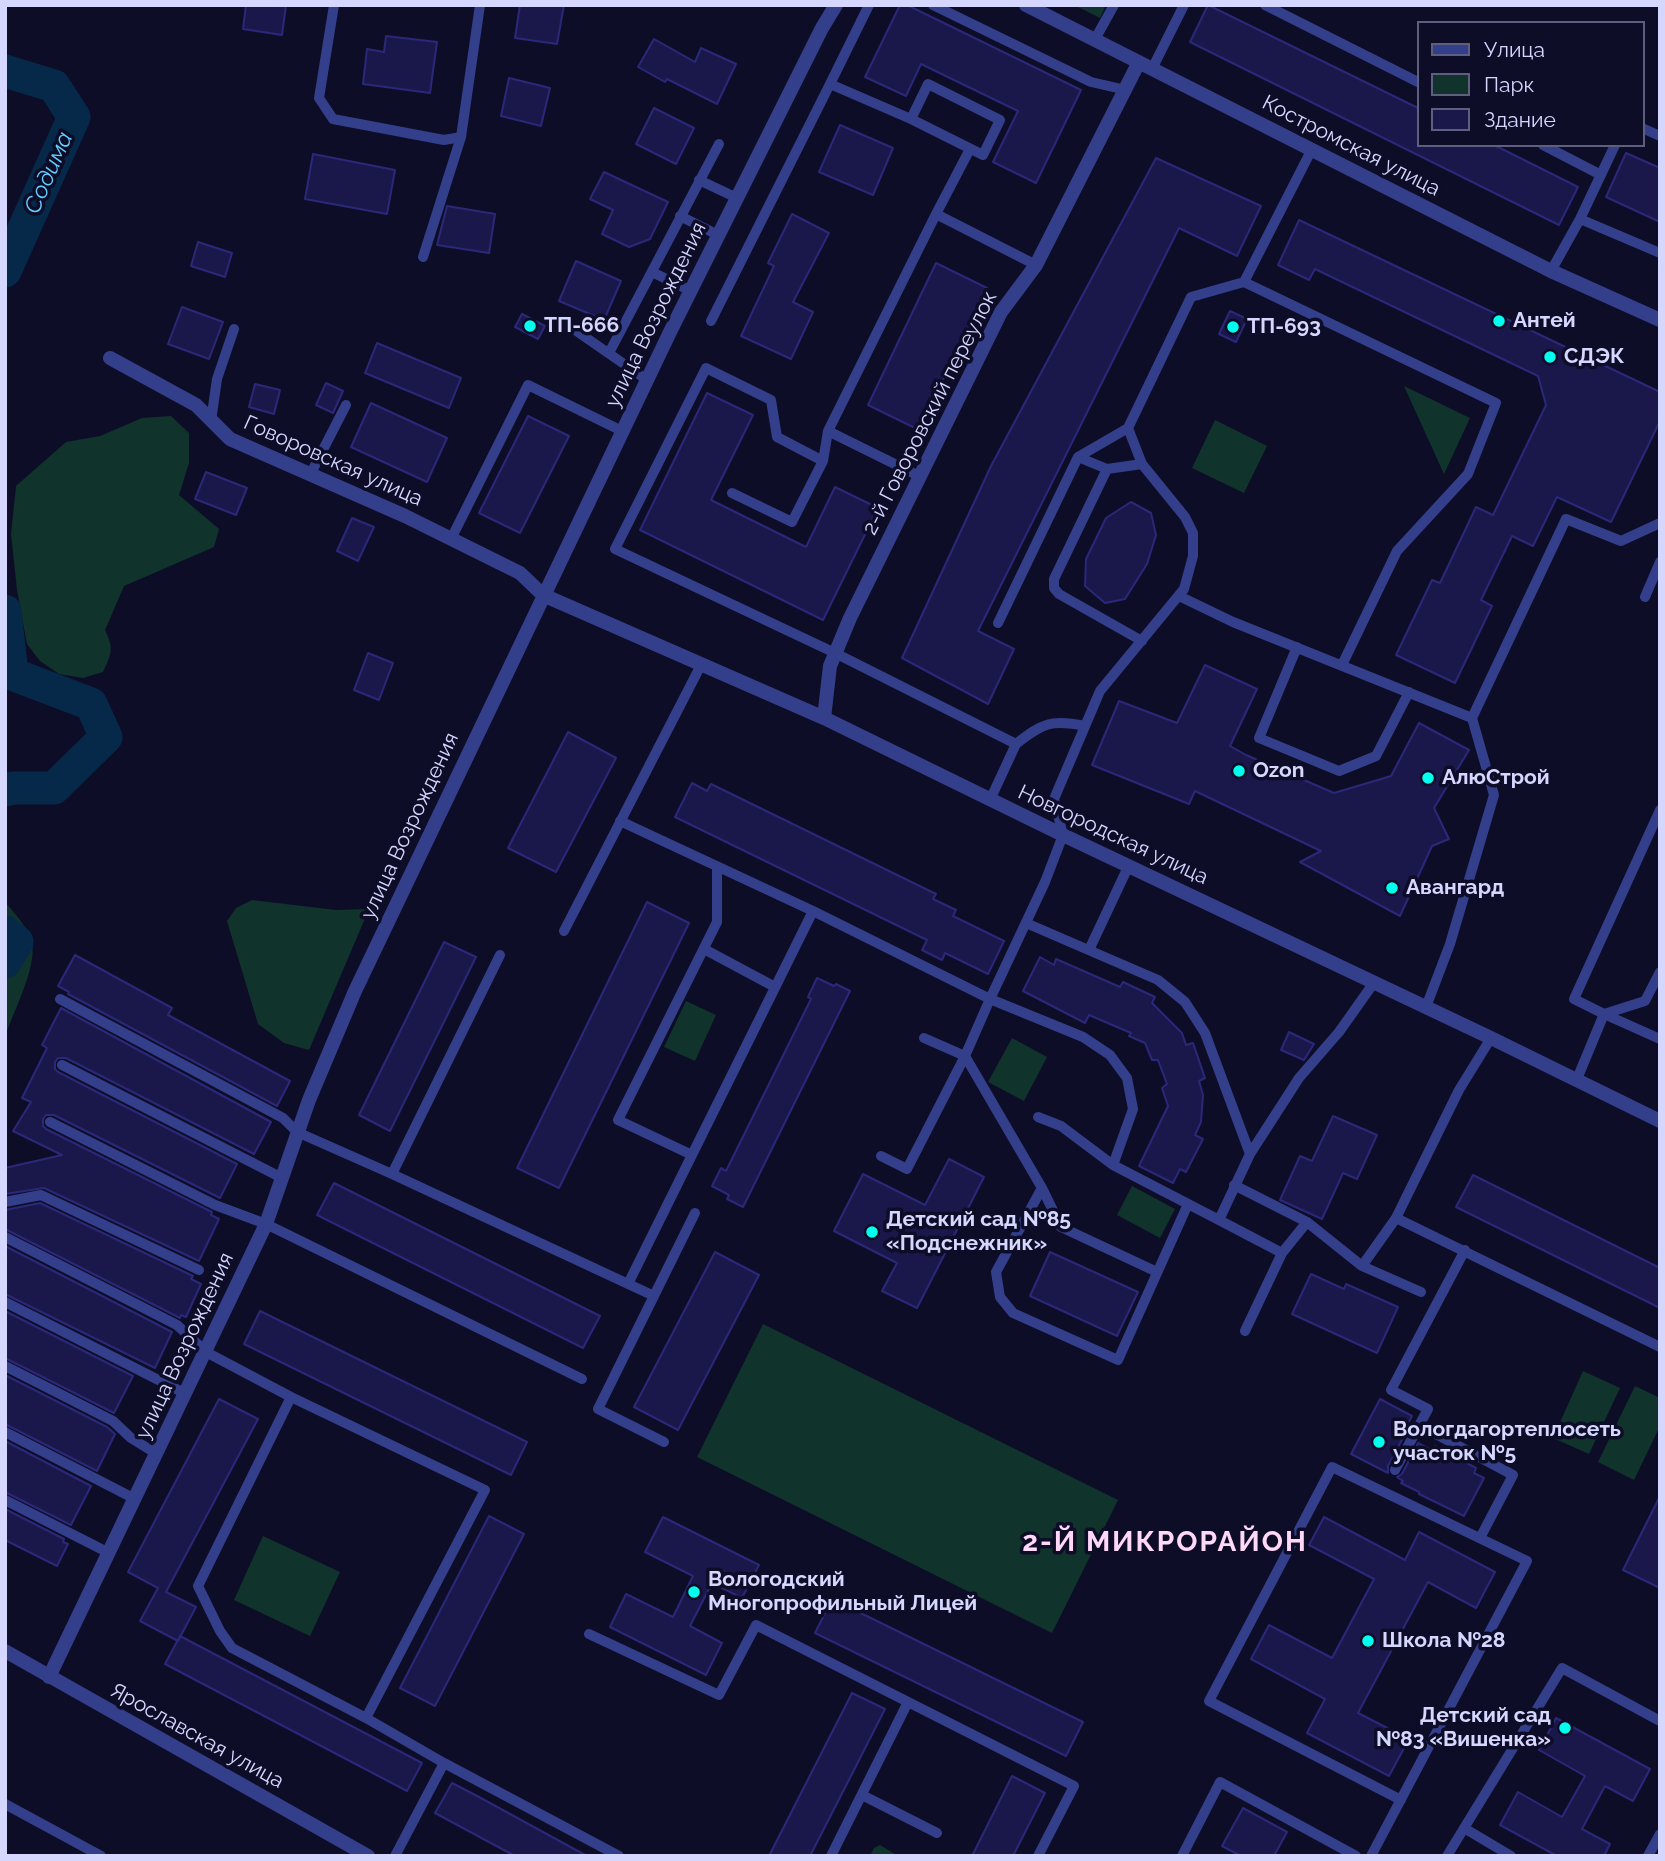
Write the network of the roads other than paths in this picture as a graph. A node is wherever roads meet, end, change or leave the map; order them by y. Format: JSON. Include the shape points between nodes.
{"nodes":[{"id":1,"x":334,"y":5,"type":"edge"},
{"id":2,"x":480,"y":5,"type":"edge"},
{"id":3,"x":836,"y":5,"type":"edge"},
{"id":4,"x":869,"y":5,"type":"edge"},
{"id":5,"x":933,"y":5,"type":"edge"},
{"id":6,"x":1026,"y":5,"type":"edge"},
{"id":7,"x":1114,"y":5,"type":"edge"},
{"id":8,"x":1184,"y":5,"type":"edge"},
{"id":9,"x":1265,"y":5,"type":"edge"},
{"id":10,"x":1094,"y":41,"type":"junction"},
{"id":11,"x":1146,"y":66,"type":"junction"},
{"id":12,"x":1416,"y":81,"type":"edge"},
{"id":13,"x":830,"y":84,"type":"junction"},
{"id":14,"x":1126,"y":89,"type":"junction"},
{"id":15,"x":911,"y":119,"type":"junction"},
{"id":16,"x":1644,"y":129,"type":"edge"},
{"id":17,"x":1660,"y":136,"type":"edge"},
{"id":18,"x":461,"y":137,"type":"junction"},
{"id":19,"x":719,"y":144,"type":"dead end"},
{"id":20,"x":1547,"y":147,"type":"edge"},
{"id":21,"x":1614,"y":147,"type":"edge"},
{"id":22,"x":970,"y":149,"type":"junction"},
{"id":23,"x":1312,"y":149,"type":"junction"},
{"id":24,"x":1601,"y":175,"type":"junction"},
{"id":25,"x":699,"y":180,"type":"junction"},
{"id":26,"x":737,"y":198,"type":"junction"},
{"id":27,"x":936,"y":214,"type":"junction"},
{"id":28,"x":680,"y":216,"type":"junction"},
{"id":29,"x":1580,"y":219,"type":"junction"},
{"id":30,"x":718,"y":236,"type":"junction"},
{"id":31,"x":1660,"y":253,"type":"edge"},
{"id":32,"x":423,"y":257,"type":"dead end"},
{"id":33,"x":1036,"y":265,"type":"junction"},
{"id":34,"x":1551,"y":271,"type":"junction"},
{"id":35,"x":652,"y":272,"type":"junction"},
{"id":36,"x":1244,"y":282,"type":"junction"},
{"id":37,"x":691,"y":290,"type":"junction"},
{"id":38,"x":1660,"y":320,"type":"edge"},
{"id":39,"x":711,"y":321,"type":"dead end"},
{"id":40,"x":233,"y":329,"type":"dead end"},
{"id":41,"x":575,"y":330,"type":"dead end"},
{"id":42,"x":609,"y":353,"type":"junction"},
{"id":43,"x":110,"y":358,"type":"dead end"},
{"id":44,"x":647,"y":380,"type":"junction"},
{"id":45,"x":346,"y":405,"type":"dead end"},
{"id":46,"x":211,"y":421,"type":"junction"},
{"id":47,"x":1128,"y":429,"type":"junction"},
{"id":48,"x":622,"y":431,"type":"junction"},
{"id":49,"x":828,"y":431,"type":"junction"},
{"id":50,"x":1078,"y":457,"type":"junction"},
{"id":51,"x":823,"y":461,"type":"junction"},
{"id":52,"x":1142,"y":464,"type":"junction"},
{"id":53,"x":1107,"y":469,"type":"junction"},
{"id":54,"x":310,"y":475,"type":"junction"},
{"id":55,"x":921,"y":477,"type":"junction"},
{"id":56,"x":732,"y":493,"type":"dead end"},
{"id":57,"x":1660,"y":523,"type":"edge"},
{"id":58,"x":451,"y":539,"type":"junction"},
{"id":59,"x":1660,"y":562,"type":"edge"},
{"id":60,"x":544,"y":595,"type":"junction"},
{"id":61,"x":1179,"y":596,"type":"junction"},
{"id":62,"x":1645,"y":597,"type":"dead end"},
{"id":63,"x":998,"y":623,"type":"dead end"},
{"id":64,"x":1142,"y":641,"type":"junction"},
{"id":65,"x":1297,"y":647,"type":"junction"},
{"id":66,"x":835,"y":653,"type":"junction"},
{"id":67,"x":701,"y":664,"type":"junction"},
{"id":68,"x":1342,"y":666,"type":"junction"},
{"id":69,"x":1409,"y":692,"type":"junction"},
{"id":70,"x":824,"y":718,"type":"junction"},
{"id":71,"x":1472,"y":718,"type":"junction"},
{"id":72,"x":1085,"y":726,"type":"junction"},
{"id":73,"x":1016,"y":744,"type":"junction"},
{"id":74,"x":990,"y":800,"type":"junction"},
{"id":75,"x":1660,"y":810,"type":"edge"},
{"id":76,"x":620,"y":821,"type":"junction"},
{"id":77,"x":1063,"y":835,"type":"junction"},
{"id":78,"x":1129,"y":865,"type":"junction"},
{"id":79,"x":717,"y":867,"type":"junction"},
{"id":80,"x":813,"y":911,"type":"junction"},
{"id":81,"x":1026,"y":923,"type":"junction"},
{"id":82,"x":564,"y":931,"type":"dead end"},
{"id":83,"x":704,"y":949,"type":"junction"},
{"id":84,"x":1089,"y":950,"type":"junction"},
{"id":85,"x":500,"y":955,"type":"dead end"},
{"id":86,"x":1660,"y":972,"type":"edge"},
{"id":87,"x":1373,"y":984,"type":"junction"},
{"id":88,"x":775,"y":987,"type":"junction"},
{"id":89,"x":60,"y":999,"type":"dead end"},
{"id":90,"x":990,"y":999,"type":"junction"},
{"id":91,"x":1426,"y":1007,"type":"junction"},
{"id":92,"x":1604,"y":1014,"type":"junction"},
{"id":93,"x":923,"y":1038,"type":"dead end"},
{"id":94,"x":1491,"y":1038,"type":"junction"},
{"id":95,"x":1660,"y":1039,"type":"edge"},
{"id":96,"x":965,"y":1056,"type":"junction"},
{"id":97,"x":62,"y":1065,"type":"dead end"},
{"id":98,"x":1577,"y":1079,"type":"junction"},
{"id":99,"x":1038,"y":1117,"type":"dead end"},
{"id":100,"x":1660,"y":1121,"type":"edge"},
{"id":101,"x":50,"y":1122,"type":"dead end"},
{"id":102,"x":297,"y":1132,"type":"junction"},
{"id":103,"x":1250,"y":1154,"type":"junction"},
{"id":104,"x":692,"y":1155,"type":"junction"},
{"id":105,"x":881,"y":1156,"type":"dead end"},
{"id":106,"x":1113,"y":1165,"type":"junction"},
{"id":107,"x":392,"y":1174,"type":"junction"},
{"id":108,"x":282,"y":1178,"type":"junction"},
{"id":109,"x":1234,"y":1185,"type":"junction"},
{"id":110,"x":1042,"y":1188,"type":"junction"},
{"id":111,"x":5,"y":1202,"type":"edge"},
{"id":112,"x":1188,"y":1204,"type":"junction"},
{"id":113,"x":695,"y":1213,"type":"dead end"},
{"id":114,"x":1396,"y":1218,"type":"junction"},
{"id":115,"x":1219,"y":1220,"type":"junction"},
{"id":116,"x":1307,"y":1222,"type":"junction"},
{"id":117,"x":266,"y":1224,"type":"junction"},
{"id":118,"x":5,"y":1237,"type":"edge"},
{"id":119,"x":1465,"y":1251,"type":"junction"},
{"id":120,"x":1282,"y":1253,"type":"junction"},
{"id":121,"x":1362,"y":1266,"type":"junction"},
{"id":122,"x":199,"y":1270,"type":"dead end"},
{"id":123,"x":1157,"y":1272,"type":"junction"},
{"id":124,"x":628,"y":1284,"type":"junction"},
{"id":125,"x":1421,"y":1292,"type":"dead end"},
{"id":126,"x":654,"y":1296,"type":"junction"},
{"id":127,"x":5,"y":1302,"type":"edge"},
{"id":128,"x":1245,"y":1331,"type":"dead end"},
{"id":129,"x":1660,"y":1347,"type":"edge"},
{"id":130,"x":206,"y":1352,"type":"junction"},
{"id":131,"x":5,"y":1366,"type":"edge"},
{"id":132,"x":582,"y":1379,"type":"dead end"},
{"id":133,"x":186,"y":1394,"type":"junction"},
{"id":134,"x":291,"y":1397,"type":"junction"},
{"id":135,"x":1419,"y":1425,"type":"junction"},
{"id":136,"x":5,"y":1432,"type":"edge"},
{"id":137,"x":664,"y":1442,"type":"dead end"},
{"id":138,"x":157,"y":1454,"type":"junction"},
{"id":139,"x":1395,"y":1470,"type":"dead end"},
{"id":140,"x":135,"y":1499,"type":"junction"},
{"id":141,"x":5,"y":1500,"type":"edge"},
{"id":142,"x":1480,"y":1538,"type":"junction"},
{"id":143,"x":109,"y":1553,"type":"junction"},
{"id":144,"x":589,"y":1634,"type":"dead end"},
{"id":145,"x":5,"y":1651,"type":"edge"},
{"id":146,"x":49,"y":1677,"type":"junction"},
{"id":147,"x":908,"y":1702,"type":"junction"},
{"id":148,"x":366,"y":1718,"type":"junction"},
{"id":149,"x":1660,"y":1721,"type":"edge"},
{"id":150,"x":444,"y":1763,"type":"junction"},
{"id":151,"x":862,"y":1795,"type":"junction"},
{"id":152,"x":1401,"y":1800,"type":"junction"},
{"id":153,"x":5,"y":1804,"type":"edge"},
{"id":154,"x":1464,"y":1828,"type":"junction"},
{"id":155,"x":937,"y":1833,"type":"dead end"},
{"id":156,"x":1660,"y":1834,"type":"edge"},
{"id":157,"x":101,"y":1856,"type":"edge"},
{"id":158,"x":368,"y":1856,"type":"edge"},
{"id":159,"x":395,"y":1856,"type":"edge"},
{"id":160,"x":619,"y":1856,"type":"edge"},
{"id":161,"x":831,"y":1856,"type":"edge"},
{"id":162,"x":1038,"y":1856,"type":"edge"},
{"id":163,"x":1182,"y":1856,"type":"edge"},
{"id":164,"x":1356,"y":1856,"type":"edge"},
{"id":165,"x":1371,"y":1856,"type":"edge"},
{"id":166,"x":1447,"y":1856,"type":"edge"},
{"id":167,"x":1511,"y":1856,"type":"edge"},
{"id":168,"x":1648,"y":1856,"type":"edge"}],
"edges":[{"from":1,"to":18,"type":"lane","via":[[319,97],[333,119],[444,139]]},
{"from":2,"to":18,"type":"lane"},
{"from":3,"to":26,"type":"street","name":"улица Возрождения"},
{"from":4,"to":13,"type":"lane"},
{"from":5,"to":14,"type":"lane","via":[[1091,82]]},
{"from":6,"to":10,"type":"street","name":"Костромская улица"},
{"from":7,"to":10,"type":"lane"},
{"from":8,"to":11,"type":"lane"},
{"from":9,"to":12,"type":"lane"},
{"from":10,"to":11,"type":"street","name":"Костромская улица"},
{"from":11,"to":14,"type":"street","name":"2-й Говоровский переулок"},
{"from":11,"to":23,"type":"street","name":"Костромская улица"},
{"from":13,"to":15,"type":"lane"},
{"from":13,"to":39,"type":"lane"},
{"from":14,"to":33,"type":"street","name":"2-й Говоровский переулок"},
{"from":15,"to":22,"type":"lane"},
{"from":15,"to":22,"type":"lane","via":[[928,84],[1000,120],[983,155]]},
{"from":16,"to":17,"type":"lane"},
{"from":18,"to":32,"type":"lane"},
{"from":19,"to":25,"type":"lane"},
{"from":20,"to":24,"type":"lane"},
{"from":21,"to":24,"type":"lane"},
{"from":22,"to":27,"type":"lane"},
{"from":23,"to":34,"type":"street","name":"Костромская улица"},
{"from":23,"to":36,"type":"lane"},
{"from":24,"to":29,"type":"lane"},
{"from":25,"to":26,"type":"lane"},
{"from":25,"to":28,"type":"lane"},
{"from":26,"to":30,"type":"street","name":"улица Возрождения"},
{"from":27,"to":33,"type":"lane"},
{"from":27,"to":49,"type":"lane"},
{"from":28,"to":30,"type":"lane"},
{"from":28,"to":35,"type":"lane"},
{"from":29,"to":31,"type":"lane"},
{"from":29,"to":34,"type":"lane"},
{"from":30,"to":37,"type":"street","name":"улица Возрождения"},
{"from":33,"to":55,"type":"street","name":"2-й Говоровский переулок","via":[[1001,312]]},
{"from":34,"to":38,"type":"street","name":"Костромская улица"},
{"from":35,"to":37,"type":"lane"},
{"from":35,"to":42,"type":"lane"},
{"from":36,"to":47,"type":"lane","via":[[1191,298]]},
{"from":36,"to":68,"type":"lane","via":[[1496,402],[1468,474],[1397,551]]},
{"from":37,"to":44,"type":"street","name":"улица Возрождения"},
{"from":40,"to":46,"type":"lane","via":[[217,379]]},
{"from":41,"to":42,"type":"lane"},
{"from":42,"to":44,"type":"lane"},
{"from":43,"to":46,"type":"street","name":"Говоровская улица","via":[[196,405]]},
{"from":44,"to":48,"type":"street","name":"улица Возрождения"},
{"from":45,"to":54,"type":"lane"},
{"from":46,"to":54,"type":"street","name":"Говоровская улица","via":[[230,439]]},
{"from":47,"to":50,"type":"lane"},
{"from":47,"to":52,"type":"lane"},
{"from":48,"to":58,"type":"lane","via":[[528,385]]},
{"from":48,"to":60,"type":"street","name":"улица Возрождения"},
{"from":49,"to":51,"type":"lane"},
{"from":49,"to":55,"type":"lane"},
{"from":50,"to":53,"type":"lane"},
{"from":50,"to":63,"type":"lane"},
{"from":51,"to":56,"type":"lane","via":[[792,522]]},
{"from":51,"to":66,"type":"lane","via":[[778,437],[771,400],[706,368],[615,549]]},
{"from":52,"to":53,"type":"lane"},
{"from":52,"to":61,"type":"lane","via":[[1175,502],[1193,533],[1193,556]]},
{"from":53,"to":64,"type":"lane","via":[[1054,579],[1054,588]]},
{"from":54,"to":58,"type":"street","name":"Говоровская улица"},
{"from":55,"to":66,"type":"street","name":"2-й Говоровский переулок"},
{"from":57,"to":71,"type":"lane","via":[[1621,541],[1566,520]]},
{"from":58,"to":60,"type":"street","name":"Говоровская улица","via":[[520,573]]},
{"from":59,"to":62,"type":"lane"},
{"from":60,"to":67,"type":"street","name":"Новгородская улица"},
{"from":60,"to":102,"type":"street","name":"улица Возрождения","via":[[355,991]]},
{"from":61,"to":64,"type":"lane"},
{"from":61,"to":65,"type":"lane"},
{"from":64,"to":72,"type":"lane","via":[[1100,691]]},
{"from":65,"to":68,"type":"lane"},
{"from":65,"to":69,"type":"lane","via":[[1259,738],[1339,771],[1376,756]]},
{"from":66,"to":70,"type":"street","name":"2-й Говоровский переулок"},
{"from":66,"to":73,"type":"lane"},
{"from":67,"to":70,"type":"street","name":"Новгородская улица"},
{"from":67,"to":76,"type":"lane"},
{"from":68,"to":69,"type":"lane"},
{"from":69,"to":71,"type":"lane"},
{"from":70,"to":74,"type":"street","name":"Новгородская улица"},
{"from":71,"to":91,"type":"lane","via":[[1494,795],[1450,944]]},
{"from":72,"to":73,"type":"lane","via":[[1062,722],[1038,727]]},
{"from":72,"to":77,"type":"lane","via":[[1054,799]]},
{"from":73,"to":74,"type":"lane"},
{"from":74,"to":77,"type":"street","name":"Новгородская улица"},
{"from":75,"to":92,"type":"lane","via":[[1574,999]]},
{"from":76,"to":79,"type":"lane"},
{"from":76,"to":82,"type":"lane"},
{"from":77,"to":78,"type":"street","name":"Новгородская улица"},
{"from":77,"to":81,"type":"lane"},
{"from":78,"to":84,"type":"lane"},
{"from":78,"to":87,"type":"street","name":"Новгородская улица"},
{"from":79,"to":80,"type":"lane"},
{"from":79,"to":83,"type":"lane","via":[[717,922]]},
{"from":80,"to":88,"type":"lane"},
{"from":80,"to":90,"type":"lane"},
{"from":81,"to":84,"type":"lane"},
{"from":81,"to":90,"type":"lane"},
{"from":83,"to":88,"type":"lane"},
{"from":83,"to":104,"type":"lane","via":[[618,1120]]},
{"from":84,"to":103,"type":"lane","via":[[1158,980],[1185,1002],[1205,1033]]},
{"from":85,"to":107,"type":"lane"},
{"from":86,"to":92,"type":"lane","via":[[1645,1001]]},
{"from":87,"to":91,"type":"street","name":"Новгородская улица"},
{"from":87,"to":103,"type":"lane","via":[[1298,1078]]},
{"from":88,"to":104,"type":"lane"},
{"from":89,"to":102,"type":"lane","via":[[283,1118]]},
{"from":90,"to":96,"type":"lane"},
{"from":90,"to":106,"type":"lane","via":[[1083,1037],[1116,1063],[1127,1078],[1133,1109]]},
{"from":91,"to":94,"type":"street","name":"Новгородская улица"},
{"from":92,"to":95,"type":"lane"},
{"from":92,"to":98,"type":"lane"},
{"from":93,"to":96,"type":"lane"},
{"from":94,"to":98,"type":"street","name":"Новгородская улица"},
{"from":94,"to":114,"type":"lane"},
{"from":96,"to":105,"type":"lane","via":[[907,1169]]},
{"from":96,"to":110,"type":"lane"},
{"from":97,"to":108,"type":"lane"},
{"from":98,"to":100,"type":"street","name":"Новгородская улица"},
{"from":99,"to":106,"type":"lane","via":[[1061,1126]]},
{"from":101,"to":117,"type":"lane","via":[[215,1205]]},
{"from":102,"to":107,"type":"lane"},
{"from":102,"to":108,"type":"street","name":"улица Возрождения"},
{"from":103,"to":109,"type":"lane"},
{"from":104,"to":124,"type":"lane"},
{"from":106,"to":112,"type":"lane"},
{"from":107,"to":124,"type":"lane"},
{"from":108,"to":117,"type":"street","name":"улица Возрождения"},
{"from":109,"to":115,"type":"lane"},
{"from":109,"to":116,"type":"lane"},
{"from":110,"to":123,"type":"lane","via":[[1061,1227]]},
{"from":110,"to":123,"type":"lane","via":[[996,1272],[1000,1297],[1013,1313],[1118,1360]]},
{"from":111,"to":122,"type":"lane","via":[[41,1195]]},
{"from":112,"to":115,"type":"lane"},
{"from":112,"to":123,"type":"lane"},
{"from":113,"to":126,"type":"lane"},
{"from":114,"to":119,"type":"lane"},
{"from":114,"to":121,"type":"lane"},
{"from":115,"to":120,"type":"lane"},
{"from":116,"to":120,"type":"lane"},
{"from":116,"to":121,"type":"lane"},
{"from":117,"to":130,"type":"street","name":"улица Возрождения"},
{"from":117,"to":132,"type":"lane"},
{"from":118,"to":130,"type":"lane","via":[[177,1325]]},
{"from":119,"to":129,"type":"lane"},
{"from":119,"to":135,"type":"lane","via":[[1391,1390],[1428,1409]]},
{"from":120,"to":128,"type":"lane"},
{"from":121,"to":125,"type":"lane"},
{"from":124,"to":126,"type":"lane"},
{"from":126,"to":137,"type":"lane","via":[[598,1409]]},
{"from":127,"to":133,"type":"lane"},
{"from":130,"to":133,"type":"street","name":"улица Возрождения"},
{"from":130,"to":134,"type":"lane"},
{"from":131,"to":138,"type":"lane","via":[[113,1421]]},
{"from":133,"to":138,"type":"street","name":"улица Возрождения"},
{"from":134,"to":148,"type":"lane","via":[[198,1586],[232,1648]]},
{"from":134,"to":148,"type":"lane","via":[[485,1490]]},
{"from":135,"to":139,"type":"lane"},
{"from":135,"to":142,"type":"lane","via":[[1513,1475]]},
{"from":136,"to":140,"type":"lane"},
{"from":138,"to":140,"type":"street","name":"улица Возрождения"},
{"from":140,"to":143,"type":"street","name":"улица Возрождения"},
{"from":141,"to":143,"type":"lane"},
{"from":142,"to":152,"type":"lane","via":[[1527,1561]]},
{"from":142,"to":152,"type":"lane","via":[[1332,1467],[1209,1701]]},
{"from":143,"to":146,"type":"street","name":"улица Возрождения"},
{"from":144,"to":147,"type":"lane","via":[[719,1695],[757,1625]]},
{"from":145,"to":146,"type":"street","name":"Ярославская улица"},
{"from":146,"to":158,"type":"street","name":"Ярославская улица"},
{"from":147,"to":151,"type":"lane"},
{"from":147,"to":162,"type":"lane","via":[[1074,1786]]},
{"from":148,"to":150,"type":"lane"},
{"from":149,"to":154,"type":"lane","via":[[1562,1668]]},
{"from":150,"to":159,"type":"lane"},
{"from":150,"to":160,"type":"lane"},
{"from":151,"to":155,"type":"lane"},
{"from":151,"to":161,"type":"lane"},
{"from":152,"to":165,"type":"lane"},
{"from":153,"to":157,"type":"lane"},
{"from":154,"to":166,"type":"lane"},
{"from":154,"to":167,"type":"lane"},
{"from":156,"to":168,"type":"lane"},
{"from":163,"to":164,"type":"lane","via":[[1220,1782]]}]}
